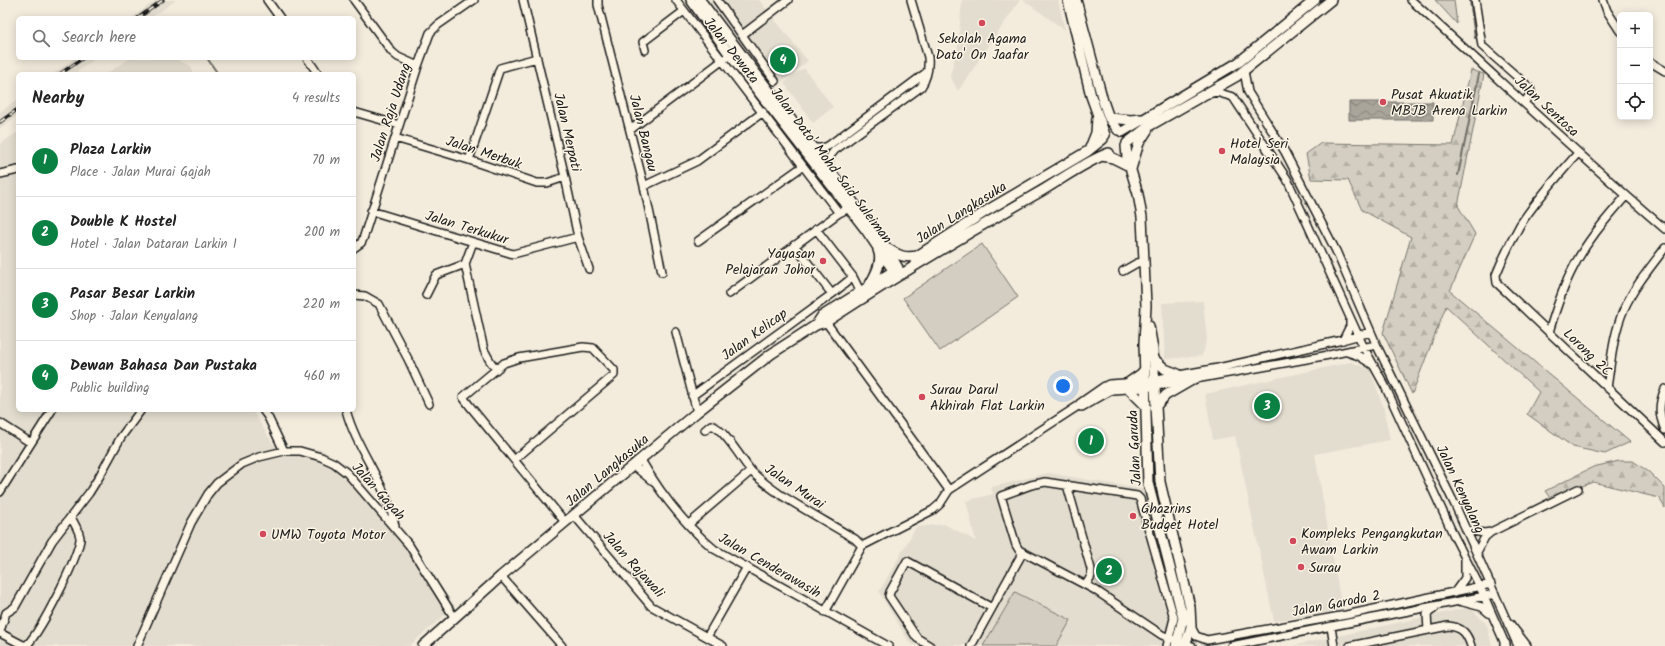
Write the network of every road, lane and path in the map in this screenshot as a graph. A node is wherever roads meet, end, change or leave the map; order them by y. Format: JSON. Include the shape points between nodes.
{"nodes":[{"id":1,"x":268,"y":0,"type":"edge"},
{"id":2,"x":354,"y":0,"type":"edge"},
{"id":3,"x":474,"y":0,"type":"edge"},
{"id":4,"x":523,"y":0,"type":"edge"},
{"id":5,"x":598,"y":0,"type":"edge"},
{"id":6,"x":676,"y":0,"type":"edge"},
{"id":7,"x":691,"y":0,"type":"edge"},
{"id":8,"x":700,"y":0,"type":"edge"},
{"id":9,"x":718,"y":0,"type":"edge"},
{"id":10,"x":788,"y":0,"type":"edge"},
{"id":11,"x":911,"y":0,"type":"edge"},
{"id":12,"x":1068,"y":0,"type":"edge"},
{"id":13,"x":1076,"y":0,"type":"edge"},
{"id":14,"x":1315,"y":0,"type":"edge"},
{"id":15,"x":1331,"y":0,"type":"edge"},
{"id":16,"x":1411,"y":0,"type":"edge"},
{"id":17,"x":1475,"y":0,"type":"edge"},
{"id":18,"x":1603,"y":0,"type":"edge"},
{"id":19,"x":684,"y":11,"type":"junction"},
{"id":20,"x":279,"y":16,"type":"edge"},
{"id":21,"x":1617,"y":26,"type":"edge"},
{"id":22,"x":742,"y":35,"type":"junction"},
{"id":23,"x":645,"y":50,"type":"dead end"},
{"id":24,"x":537,"y":58,"type":"junction"},
{"id":25,"x":727,"y":58,"type":"junction"},
{"id":26,"x":308,"y":60,"type":"edge"},
{"id":27,"x":1653,"y":64,"type":"edge"},
{"id":28,"x":418,"y":66,"type":"junction"},
{"id":29,"x":1244,"y":70,"type":"junction"},
{"id":30,"x":1665,"y":71,"type":"edge"},
{"id":31,"x":317,"y":72,"type":"edge"},
{"id":32,"x":927,"y":72,"type":"junction"},
{"id":33,"x":775,"y":80,"type":"dead end"},
{"id":34,"x":1199,"y":98,"type":"junction"},
{"id":35,"x":1524,"y":103,"type":"junction"},
{"id":36,"x":770,"y":106,"type":"junction"},
{"id":37,"x":356,"y":113,"type":"edge"},
{"id":38,"x":1096,"y":113,"type":"junction"},
{"id":39,"x":1109,"y":118,"type":"junction"},
{"id":40,"x":1147,"y":122,"type":"junction"},
{"id":41,"x":399,"y":125,"type":"junction"},
{"id":42,"x":630,"y":130,"type":"junction"},
{"id":43,"x":1120,"y":131,"type":"junction"},
{"id":44,"x":1104,"y":137,"type":"junction"},
{"id":45,"x":395,"y":138,"type":"junction"},
{"id":46,"x":1126,"y":144,"type":"junction"},
{"id":47,"x":812,"y":148,"type":"junction"},
{"id":48,"x":1088,"y":151,"type":"junction"},
{"id":49,"x":1111,"y":153,"type":"junction"},
{"id":50,"x":1578,"y":153,"type":"junction"},
{"id":51,"x":1100,"y":156,"type":"junction"},
{"id":52,"x":469,"y":160,"type":"junction"},
{"id":53,"x":803,"y":166,"type":"junction"},
{"id":54,"x":828,"y":168,"type":"junction"},
{"id":55,"x":16,"y":170,"type":"edge"},
{"id":56,"x":1129,"y":170,"type":"junction"},
{"id":57,"x":0,"y":174,"type":"edge"},
{"id":58,"x":565,"y":177,"type":"junction"},
{"id":59,"x":644,"y":186,"type":"junction"},
{"id":60,"x":1626,"y":196,"type":"junction"},
{"id":61,"x":849,"y":208,"type":"junction"},
{"id":62,"x":371,"y":211,"type":"junction"},
{"id":63,"x":839,"y":213,"type":"junction"},
{"id":64,"x":816,"y":229,"type":"junction"},
{"id":65,"x":1665,"y":229,"type":"edge"},
{"id":66,"x":578,"y":237,"type":"junction"},
{"id":67,"x":698,"y":241,"type":"dead end"},
{"id":68,"x":473,"y":242,"type":"junction"},
{"id":69,"x":794,"y":245,"type":"junction"},
{"id":70,"x":876,"y":245,"type":"junction"},
{"id":71,"x":356,"y":247,"type":"edge"},
{"id":72,"x":886,"y":248,"type":"junction"},
{"id":73,"x":1665,"y":248,"type":"edge"},
{"id":74,"x":918,"y":256,"type":"junction"},
{"id":75,"x":1144,"y":262,"type":"junction"},
{"id":76,"x":465,"y":264,"type":"junction"},
{"id":77,"x":589,"y":269,"type":"dead end"},
{"id":78,"x":1123,"y":271,"type":"dead end"},
{"id":79,"x":662,"y":272,"type":"dead end"},
{"id":80,"x":897,"y":272,"type":"junction"},
{"id":81,"x":853,"y":277,"type":"junction"},
{"id":82,"x":869,"y":286,"type":"junction"},
{"id":83,"x":860,"y":291,"type":"junction"},
{"id":84,"x":729,"y":294,"type":"dead end"},
{"id":85,"x":832,"y":294,"type":"junction"},
{"id":86,"x":426,"y":295,"type":"dead end"},
{"id":87,"x":356,"y":296,"type":"edge"},
{"id":88,"x":1147,"y":315,"type":"junction"},
{"id":89,"x":1350,"y":315,"type":"junction"},
{"id":90,"x":824,"y":319,"type":"junction"},
{"id":91,"x":676,"y":332,"type":"dead end"},
{"id":92,"x":1371,"y":332,"type":"junction"},
{"id":93,"x":1549,"y":332,"type":"junction"},
{"id":94,"x":1359,"y":335,"type":"junction"},
{"id":95,"x":1343,"y":340,"type":"junction"},
{"id":96,"x":1376,"y":345,"type":"junction"},
{"id":97,"x":1364,"y":348,"type":"junction"},
{"id":98,"x":1347,"y":352,"type":"junction"},
{"id":99,"x":1153,"y":358,"type":"junction"},
{"id":100,"x":1374,"y":366,"type":"junction"},
{"id":101,"x":496,"y":369,"type":"junction"},
{"id":102,"x":1145,"y":369,"type":"junction"},
{"id":103,"x":1178,"y":374,"type":"junction"},
{"id":104,"x":1192,"y":380,"type":"junction"},
{"id":105,"x":1150,"y":384,"type":"junction"},
{"id":106,"x":1128,"y":386,"type":"junction"},
{"id":107,"x":1607,"y":388,"type":"junction"},
{"id":108,"x":1665,"y":389,"type":"edge"},
{"id":109,"x":692,"y":396,"type":"junction"},
{"id":110,"x":429,"y":404,"type":"dead end"},
{"id":111,"x":1150,"y":407,"type":"junction"},
{"id":112,"x":51,"y":412,"type":"edge"},
{"id":113,"x":140,"y":412,"type":"edge"},
{"id":114,"x":264,"y":412,"type":"edge"},
{"id":115,"x":347,"y":412,"type":"edge"},
{"id":116,"x":697,"y":412,"type":"junction"},
{"id":117,"x":0,"y":423,"type":"edge"},
{"id":118,"x":1415,"y":425,"type":"junction"},
{"id":119,"x":705,"y":430,"type":"dead end"},
{"id":120,"x":1406,"y":430,"type":"junction"},
{"id":121,"x":1665,"y":430,"type":"edge"},
{"id":122,"x":1665,"y":442,"type":"edge"},
{"id":123,"x":31,"y":443,"type":"junction"},
{"id":124,"x":284,"y":451,"type":"junction"},
{"id":125,"x":514,"y":460,"type":"junction"},
{"id":126,"x":638,"y":463,"type":"junction"},
{"id":127,"x":751,"y":472,"type":"junction"},
{"id":128,"x":1067,"y":485,"type":"junction"},
{"id":129,"x":1578,"y":489,"type":"dead end"},
{"id":130,"x":949,"y":490,"type":"junction"},
{"id":131,"x":0,"y":492,"type":"edge"},
{"id":132,"x":1152,"y":498,"type":"junction"},
{"id":133,"x":1140,"y":499,"type":"junction"},
{"id":134,"x":574,"y":515,"type":"junction"},
{"id":135,"x":71,"y":517,"type":"junction"},
{"id":136,"x":566,"y":522,"type":"junction"},
{"id":137,"x":689,"y":524,"type":"junction"},
{"id":138,"x":396,"y":529,"type":"junction"},
{"id":139,"x":1466,"y":530,"type":"junction"},
{"id":140,"x":1491,"y":532,"type":"junction"},
{"id":141,"x":862,"y":546,"type":"junction"},
{"id":142,"x":1023,"y":552,"type":"junction"},
{"id":143,"x":1477,"y":552,"type":"junction"},
{"id":144,"x":1465,"y":557,"type":"junction"},
{"id":145,"x":747,"y":567,"type":"junction"},
{"id":146,"x":501,"y":576,"type":"junction"},
{"id":147,"x":1491,"y":584,"type":"junction"},
{"id":148,"x":1086,"y":585,"type":"junction"},
{"id":149,"x":1480,"y":587,"type":"junction"},
{"id":150,"x":1454,"y":593,"type":"junction"},
{"id":151,"x":1496,"y":594,"type":"junction"},
{"id":152,"x":1484,"y":597,"type":"junction"},
{"id":153,"x":1460,"y":601,"type":"junction"},
{"id":154,"x":1440,"y":606,"type":"junction"},
{"id":155,"x":992,"y":608,"type":"junction"},
{"id":156,"x":825,"y":612,"type":"junction"},
{"id":157,"x":1492,"y":616,"type":"junction"},
{"id":158,"x":454,"y":617,"type":"junction"},
{"id":159,"x":1509,"y":624,"type":"junction"},
{"id":160,"x":1191,"y":627,"type":"junction"},
{"id":161,"x":1331,"y":627,"type":"junction"},
{"id":162,"x":1428,"y":630,"type":"junction"},
{"id":163,"x":0,"y":632,"type":"edge"},
{"id":164,"x":707,"y":637,"type":"junction"},
{"id":165,"x":1181,"y":644,"type":"edge"},
{"id":166,"x":1248,"y":645,"type":"edge"},
{"id":167,"x":1505,"y":645,"type":"edge"},
{"id":168,"x":137,"y":646,"type":"edge"},
{"id":169,"x":423,"y":646,"type":"edge"},
{"id":170,"x":562,"y":646,"type":"edge"},
{"id":171,"x":723,"y":646,"type":"edge"},
{"id":172,"x":888,"y":646,"type":"edge"},
{"id":173,"x":930,"y":646,"type":"edge"},
{"id":174,"x":971,"y":646,"type":"edge"},
{"id":175,"x":1167,"y":646,"type":"edge"},
{"id":176,"x":1231,"y":646,"type":"edge"},
{"id":177,"x":1334,"y":646,"type":"edge"},
{"id":178,"x":1350,"y":646,"type":"edge"},
{"id":179,"x":1470,"y":646,"type":"edge"},
{"id":180,"x":1518,"y":646,"type":"edge"},
{"id":181,"x":1526,"y":646,"type":"edge"}],
"edges":[{"from":1,"to":20,"type":"street"},
{"from":2,"to":28,"type":"street","via":[[392,52]]},
{"from":3,"to":28,"type":"street","name":"Jalan Raja Udang","via":[[430,33]]},
{"from":4,"to":24,"type":"street","name":"Jalan Merpati"},
{"from":5,"to":42,"type":"street","name":"Jalan Bangau"},
{"from":6,"to":19,"type":"street","name":"Jalan Dewata"},
{"from":7,"to":25,"type":"main road","name":"Jalan Dato' Mohd Said Suleiman"},
{"from":8,"to":36,"type":"main road","name":"Jalan Dato' Mohd Said Suleiman"},
{"from":9,"to":22,"type":"street"},
{"from":10,"to":22,"type":"street"},
{"from":11,"to":32,"type":"street","via":[[928,57]]},
{"from":12,"to":38,"type":"main road"},
{"from":13,"to":39,"type":"main road"},
{"from":14,"to":40,"type":"main road","via":[[1239,62]]},
{"from":15,"to":29,"type":"main road"},
{"from":16,"to":35,"type":"street","name":"Jalan Sentosa"},
{"from":17,"to":35,"type":"street","via":[[1482,46],[1530,88],[1531,93]]},
{"from":18,"to":21,"type":"street"},
{"from":19,"to":23,"type":"street","via":[[643,42]]},
{"from":19,"to":25,"type":"street","name":"Jalan Dewata"},
{"from":22,"to":33,"type":"street"},
{"from":24,"to":52,"type":"street","via":[[500,68]]},
{"from":24,"to":58,"type":"street","name":"Jalan Merpati"},
{"from":25,"to":36,"type":"main road","name":"Jalan Dato' Mohd Said Suleiman"},
{"from":25,"to":42,"type":"street"},
{"from":26,"to":31,"type":"street"},
{"from":27,"to":30,"type":"street"},
{"from":28,"to":41,"type":"street","name":"Jalan Raja Udang"},
{"from":29,"to":34,"type":"main road"},
{"from":29,"to":92,"type":"street","name":"Jalan Kenyalang","via":[[1248,92],[1298,176],[1336,251]]},
{"from":32,"to":47,"type":"street","via":[[828,146]]},
{"from":32,"to":54,"type":"street","via":[[921,87],[830,155]]},
{"from":34,"to":40,"type":"main road"},
{"from":34,"to":89,"type":"street","name":"Jalan Kenyalang","via":[[1216,92],[1233,97],[1237,101],[1287,180]]},
{"from":35,"to":50,"type":"street","name":"Jalan Sentosa"},
{"from":36,"to":47,"type":"main road","name":"Jalan Dato' Mohd Said Suleiman"},
{"from":36,"to":53,"type":"street"},
{"from":36,"to":59,"type":"street","via":[[697,161]]},
{"from":36,"to":61,"type":"main road","name":"Jalan Dato' Mohd Said Suleiman"},
{"from":37,"to":41,"type":"street"},
{"from":38,"to":44,"type":"main road"},
{"from":38,"to":48,"type":"main road","via":[[1096,133]]},
{"from":39,"to":40,"type":"main road"},
{"from":39,"to":43,"type":"main road"},
{"from":40,"to":43,"type":"main road"},
{"from":40,"to":46,"type":"main road"},
{"from":40,"to":56,"type":"main road"},
{"from":41,"to":45,"type":"street","name":"Jalan Raja Udang"},
{"from":42,"to":59,"type":"street","name":"Jalan Bangau"},
{"from":43,"to":44,"type":"main road","via":[[1111,130]]},
{"from":43,"to":46,"type":"main road","via":[[1125,135]]},
{"from":44,"to":48,"type":"main road","name":"Jalan Langkasuka"},
{"from":44,"to":49,"type":"main road","via":[[1104,147]]},
{"from":45,"to":52,"type":"street","name":"Jalan Merbuk"},
{"from":45,"to":62,"type":"street","name":"Jalan Raja Udang"},
{"from":46,"to":49,"type":"main road","via":[[1121,152]]},
{"from":46,"to":56,"type":"main road","name":"Jalan Garuda"},
{"from":47,"to":54,"type":"main road","name":"Jalan Dato' Mohd Said Suleiman"},
{"from":48,"to":74,"type":"main road","name":"Jalan Langkasuka","via":[[988,210]]},
{"from":49,"to":51,"type":"main road","name":"Jalan Langkasuka"},
{"from":49,"to":56,"type":"main road"},
{"from":50,"to":60,"type":"street","name":"Jalan Sentosa"},
{"from":50,"to":93,"type":"street","name":"Lorong 2C","via":[[1538,199],[1520,225],[1495,279]]},
{"from":51,"to":56,"type":"main road","via":[[1113,158]]},
{"from":51,"to":80,"type":"main road","name":"Jalan Langkasuka"},
{"from":52,"to":58,"type":"street","name":"Jalan Merbuk","via":[[537,183],[547,183]]},
{"from":53,"to":63,"type":"street"},
{"from":53,"to":67,"type":"street"},
{"from":54,"to":72,"type":"main road","name":"Jalan Dato' Mohd Said Suleiman"},
{"from":55,"to":57,"type":"street"},
{"from":56,"to":75,"type":"main road","name":"Jalan Garuda","via":[[1138,194]]},
{"from":58,"to":66,"type":"street","name":"Jalan Merpati"},
{"from":59,"to":79,"type":"street","name":"Jalan Bangau"},
{"from":60,"to":65,"type":"street","name":"Jalan Sentosa"},
{"from":60,"to":93,"type":"street","via":[[1586,246],[1571,272]]},
{"from":61,"to":63,"type":"street"},
{"from":61,"to":70,"type":"main road","name":"Jalan Dato' Mohd Said Suleiman"},
{"from":62,"to":68,"type":"street","name":"Jalan Terkukur"},
{"from":62,"to":71,"type":"street","name":"Jalan Raja Udang","via":[[361,243]]},
{"from":63,"to":64,"type":"street"},
{"from":64,"to":69,"type":"street"},
{"from":64,"to":81,"type":"street"},
{"from":66,"to":68,"type":"street","name":"Jalan Terkukur","via":[[513,254]]},
{"from":66,"to":77,"type":"street","name":"Jalan Merpati"},
{"from":68,"to":76,"type":"street"},
{"from":69,"to":84,"type":"street"},
{"from":69,"to":85,"type":"street"},
{"from":70,"to":80,"type":"main road","name":"Jalan Dato' Mohd Said Suleiman"},
{"from":70,"to":82,"type":"main road","via":[[879,261]]},
{"from":72,"to":74,"type":"main road","via":[[902,257]]},
{"from":72,"to":80,"type":"main road","name":"Jalan Dato' Mohd Said Suleiman"},
{"from":73,"to":107,"type":"street","via":[[1623,310],[1615,338]]},
{"from":74,"to":80,"type":"main road","name":"Jalan Langkasuka"},
{"from":75,"to":78,"type":"street"},
{"from":75,"to":88,"type":"main road","name":"Jalan Garuda"},
{"from":76,"to":86,"type":"street","via":[[436,275]]},
{"from":76,"to":101,"type":"street","via":[[484,350]]},
{"from":80,"to":82,"type":"main road","name":"Jalan Langkasuka"},
{"from":80,"to":90,"type":"main road","name":"Jalan Langkasuka"},
{"from":81,"to":83,"type":"street"},
{"from":81,"to":85,"type":"street","name":"Jalan Kelicap"},
{"from":82,"to":83,"type":"main road","name":"Jalan Langkasuka"},
{"from":83,"to":90,"type":"main road","name":"Jalan Langkasuka"},
{"from":85,"to":109,"type":"street","name":"Jalan Kelicap"},
{"from":87,"to":110,"type":"street","via":[[365,296],[379,304]]},
{"from":88,"to":99,"type":"main road","name":"Jalan Garuda"},
{"from":88,"to":102,"type":"main road","name":"Jalan Garuda"},
{"from":89,"to":94,"type":"street","name":"Jalan Kenyalang"},
{"from":89,"to":95,"type":"street","via":[[1350,326]]},
{"from":90,"to":116,"type":"main road","name":"Jalan Langkasuka","via":[[771,354]]},
{"from":90,"to":130,"type":"street"},
{"from":91,"to":109,"type":"street"},
{"from":92,"to":94,"type":"street"},
{"from":92,"to":96,"type":"street","name":"Jalan Kenyalang"},
{"from":93,"to":107,"type":"street","name":"Lorong 2C"},
{"from":94,"to":95,"type":"street"},
{"from":94,"to":97,"type":"street","name":"Jalan Kenyalang"},
{"from":95,"to":103,"type":"street","via":[[1218,368]]},
{"from":96,"to":97,"type":"street"},
{"from":96,"to":118,"type":"street","name":"Jalan Kenyalang"},
{"from":97,"to":98,"type":"street"},
{"from":97,"to":100,"type":"street","name":"Jalan Kenyalang"},
{"from":98,"to":100,"type":"street"},
{"from":98,"to":104,"type":"street"},
{"from":99,"to":103,"type":"main road","via":[[1165,370]]},
{"from":99,"to":105,"type":"main road","name":"Jalan Garuda"},
{"from":100,"to":120,"type":"street","name":"Jalan Kenyalang"},
{"from":101,"to":125,"type":"street","via":[[463,397]]},
{"from":101,"to":125,"type":"street","via":[[519,358],[589,347],[596,350],[614,370],[614,375]]},
{"from":102,"to":105,"type":"main road","name":"Jalan Garuda"},
{"from":102,"to":106,"type":"main road"},
{"from":103,"to":105,"type":"street"},
{"from":104,"to":105,"type":"street"},
{"from":104,"to":111,"type":"main road"},
{"from":105,"to":106,"type":"street"},
{"from":105,"to":111,"type":"main road","name":"Jalan Garuda"},
{"from":106,"to":111,"type":"main road"},
{"from":106,"to":130,"type":"street","via":[[1112,390],[1082,407],[1078,406]]},
{"from":107,"to":122,"type":"street","name":"Lorong 2C"},
{"from":108,"to":121,"type":"street","via":[[1659,406],[1659,415]]},
{"from":109,"to":116,"type":"street"},
{"from":111,"to":132,"type":"main road","name":"Jalan Garuda","via":[[1148,483]]},
{"from":111,"to":160,"type":"main road","name":"Jalan Garuda","via":[[1160,482],[1190,607]]},
{"from":112,"to":123,"type":"street"},
{"from":113,"to":135,"type":"street"},
{"from":114,"to":124,"type":"street"},
{"from":115,"to":138,"type":"street","via":[[381,484]]},
{"from":116,"to":126,"type":"main road","name":"Jalan Langkasuka"},
{"from":117,"to":123,"type":"street"},
{"from":118,"to":120,"type":"street"},
{"from":118,"to":139,"type":"street","name":"Jalan Kenyalang"},
{"from":119,"to":127,"type":"street","name":"Jalan Murai","via":[[712,425],[720,430]]},
{"from":120,"to":144,"type":"street","name":"Jalan Kenyalang"},
{"from":123,"to":131,"type":"street"},
{"from":124,"to":138,"type":"street","name":"Jalan Gagah","via":[[305,452],[334,463],[347,473]]},
{"from":124,"to":168,"type":"street","name":"Jalan Gagah","via":[[242,464],[217,483],[208,494],[191,523]]},
{"from":125,"to":136,"type":"street"},
{"from":126,"to":134,"type":"main road","name":"Jalan Langkasuka"},
{"from":126,"to":137,"type":"street","name":"Jalan Cenderawasih"},
{"from":127,"to":137,"type":"street"},
{"from":127,"to":141,"type":"street","name":"Jalan Murai"},
{"from":128,"to":133,"type":"street","via":[[1137,496]]},
{"from":128,"to":142,"type":"street","via":[[1042,482],[1001,496],[1016,545]]},
{"from":128,"to":148,"type":"street","via":[[1091,569],[1091,576]]},
{"from":129,"to":140,"type":"street"},
{"from":130,"to":141,"type":"street","via":[[933,510]]},
{"from":132,"to":133,"type":"street"},
{"from":132,"to":165,"type":"main road","name":"Jalan Garuda","via":[[1183,618]]},
{"from":133,"to":165,"type":"street"},
{"from":134,"to":136,"type":"main road","name":"Jalan Langkasuka"},
{"from":134,"to":164,"type":"street","name":"Jalan Rajawali","via":[[651,606]]},
{"from":135,"to":163,"type":"street","via":[[52,541],[15,607],[6,613]]},
{"from":135,"to":163,"type":"street","via":[[80,540],[50,609],[25,645]]},
{"from":136,"to":146,"type":"main road","name":"Jalan Langkasuka"},
{"from":137,"to":145,"type":"street","name":"Jalan Cenderawasih","via":[[700,538],[714,549]]},
{"from":138,"to":158,"type":"street","name":"Jalan Gagah","via":[[421,562]]},
{"from":139,"to":140,"type":"street"},
{"from":139,"to":143,"type":"street","name":"Jalan Kenyalang"},
{"from":140,"to":143,"type":"street","via":[[1485,537]]},
{"from":141,"to":156,"type":"street"},
{"from":142,"to":148,"type":"street"},
{"from":142,"to":155,"type":"street"},
{"from":143,"to":147,"type":"street","name":"Jalan Kenyalang"},
{"from":144,"to":149,"type":"street","name":"Jalan Kenyalang"},
{"from":144,"to":150,"type":"street","via":[[1466,578]]},
{"from":145,"to":156,"type":"street","name":"Jalan Cenderawasih"},
{"from":145,"to":164,"type":"street"},
{"from":146,"to":158,"type":"main road","name":"Jalan Langkasuka"},
{"from":146,"to":170,"type":"street"},
{"from":147,"to":149,"type":"street","name":"Jalan Garoda 2"},
{"from":147,"to":151,"type":"street","name":"Jalan Kenyalang"},
{"from":148,"to":165,"type":"street"},
{"from":149,"to":150,"type":"street","name":"Jalan Garoda 2"},
{"from":149,"to":152,"type":"street","name":"Jalan Kenyalang"},
{"from":150,"to":160,"type":"street","name":"Jalan Garoda 2","via":[[1207,640],[1196,636]]},
{"from":151,"to":152,"type":"street","name":"Jalan Garoda 2"},
{"from":151,"to":159,"type":"street","name":"Jalan Kenyalang"},
{"from":152,"to":153,"type":"street","name":"Jalan Garoda 2"},
{"from":152,"to":157,"type":"street","name":"Jalan Kenyalang"},
{"from":153,"to":154,"type":"street","name":"Jalan Garoda 2"},
{"from":153,"to":157,"type":"street","via":[[1482,607]]},
{"from":154,"to":161,"type":"street","name":"Jalan Garoda 2"},
{"from":154,"to":162,"type":"street","via":[[1427,614]]},
{"from":155,"to":173,"type":"street","via":[[907,560],[890,592],[891,601],[917,638]]},
{"from":155,"to":174,"type":"street"},
{"from":156,"to":172,"type":"street","name":"Jalan Cenderawasih"},
{"from":157,"to":167,"type":"street","name":"Jalan Kenyalang"},
{"from":158,"to":169,"type":"main road","name":"Jalan Langkasuka"},
{"from":159,"to":180,"type":"street","name":"Jalan Kenyalang"},
{"from":159,"to":181,"type":"main road"},
{"from":160,"to":165,"type":"main road","name":"Jalan Garuda"},
{"from":161,"to":166,"type":"street","name":"Jalan Garoda 2"},
{"from":161,"to":177,"type":"street"},
{"from":162,"to":178,"type":"street"},
{"from":162,"to":179,"type":"street","via":[[1456,627],[1466,632]]},
{"from":164,"to":171,"type":"street","name":"Jalan Rajawali"},
{"from":165,"to":175,"type":"street"},
{"from":166,"to":176,"type":"street","name":"Jalan Garoda 2"}]}
